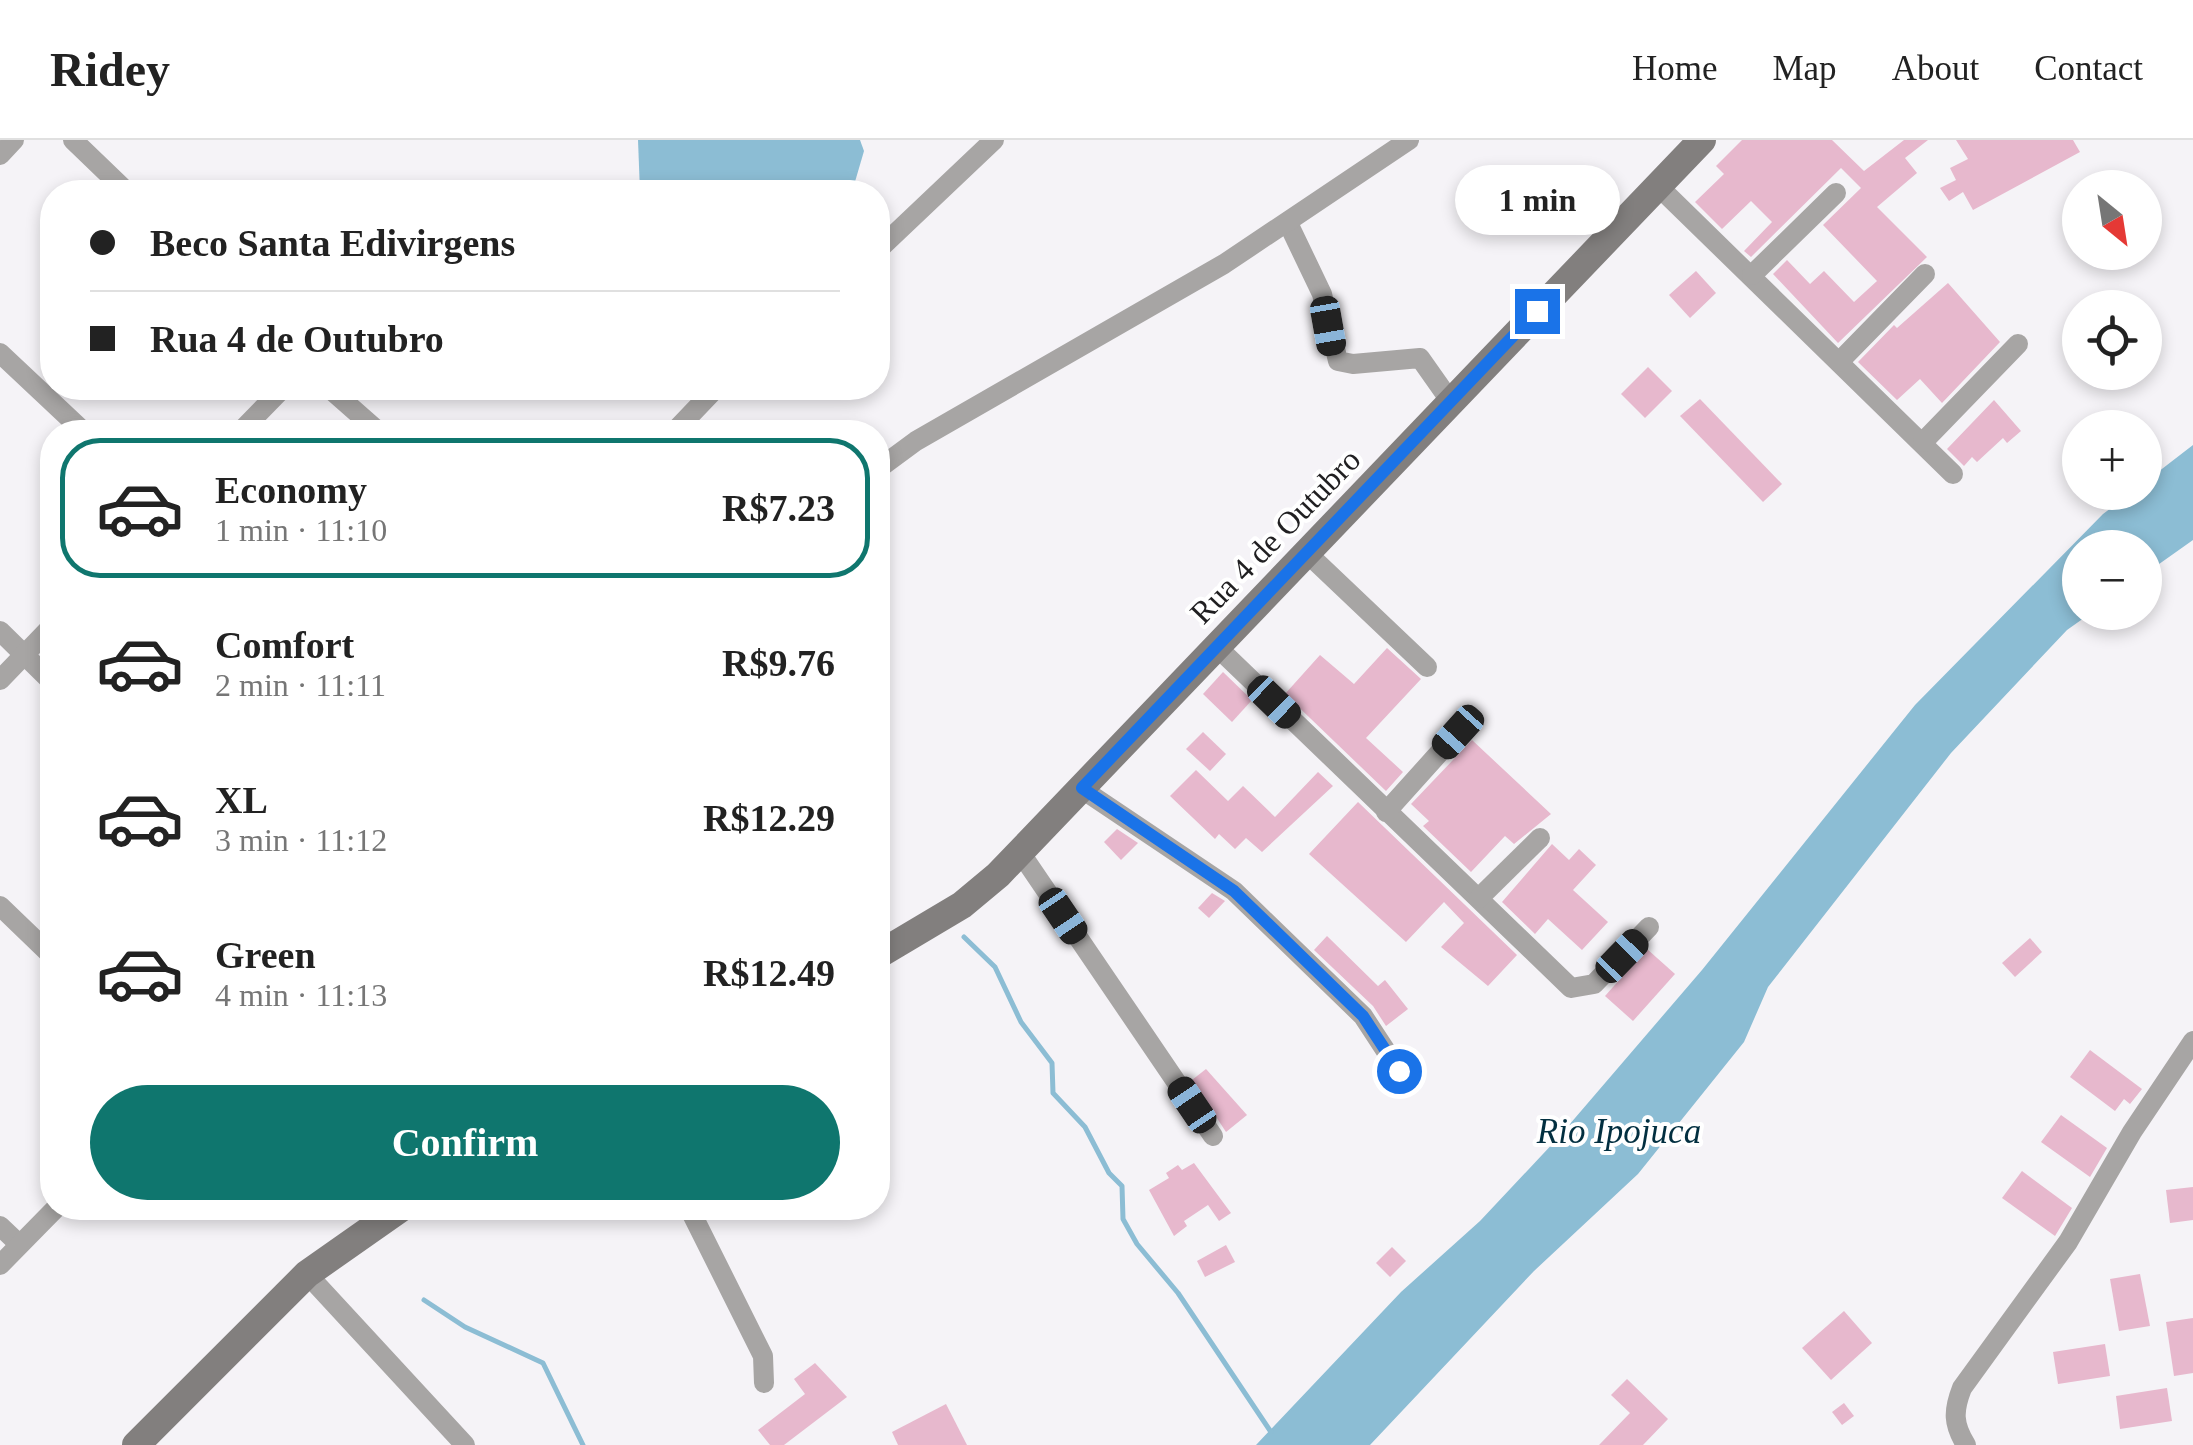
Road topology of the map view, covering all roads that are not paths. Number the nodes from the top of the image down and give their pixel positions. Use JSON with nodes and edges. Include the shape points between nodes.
{"nodes":[{"id":1,"x":14,"y":140,"type":"edge"},
{"id":2,"x":72,"y":140,"type":"edge"},
{"id":3,"x":994,"y":140,"type":"edge"},
{"id":4,"x":1409,"y":140,"type":"edge"},
{"id":5,"x":1702,"y":140,"type":"edge"},
{"id":6,"x":0,"y":155,"type":"edge"},
{"id":7,"x":114,"y":180,"type":"edge"},
{"id":8,"x":1657,"y":184,"type":"junction"},
{"id":9,"x":1836,"y":193,"type":"dead end"},
{"id":10,"x":1288,"y":223,"type":"junction"},
{"id":11,"x":890,"y":239,"type":"edge"},
{"id":12,"x":1924,"y":274,"type":"dead end"},
{"id":13,"x":1752,"y":275,"type":"junction"},
{"id":14,"x":2018,"y":344,"type":"dead end"},
{"id":15,"x":0,"y":353,"type":"edge"},
{"id":16,"x":1839,"y":362,"type":"junction"},
{"id":17,"x":40,"y":391,"type":"edge"},
{"id":18,"x":50,"y":400,"type":"edge"},
{"id":19,"x":271,"y":400,"type":"edge"},
{"id":20,"x":343,"y":400,"type":"edge"},
{"id":21,"x":705,"y":400,"type":"edge"},
{"id":22,"x":1451,"y":402,"type":"junction"},
{"id":23,"x":71,"y":420,"type":"edge"},
{"id":24,"x":252,"y":420,"type":"edge"},
{"id":25,"x":365,"y":420,"type":"edge"},
{"id":26,"x":685,"y":420,"type":"edge"},
{"id":27,"x":1923,"y":442,"type":"junction"},
{"id":28,"x":890,"y":460,"type":"edge"},
{"id":29,"x":1953,"y":474,"type":"dead end"},
{"id":30,"x":1308,"y":554,"type":"junction"},
{"id":31,"x":0,"y":632,"type":"edge"},
{"id":32,"x":40,"y":639,"type":"edge"},
{"id":33,"x":1217,"y":648,"type":"junction"},
{"id":34,"x":24,"y":656,"type":"junction"},
{"id":35,"x":1427,"y":667,"type":"dead end"},
{"id":36,"x":40,"y":671,"type":"edge"},
{"id":37,"x":0,"y":680,"type":"edge"},
{"id":38,"x":1458,"y":732,"type":"dead end"},
{"id":39,"x":1082,"y":788,"type":"junction"},
{"id":40,"x":1386,"y":812,"type":"junction"},
{"id":41,"x":1540,"y":838,"type":"dead end"},
{"id":42,"x":1020,"y":852,"type":"junction"},
{"id":43,"x":1479,"y":898,"type":"junction"},
{"id":44,"x":0,"y":906,"type":"edge"},
{"id":45,"x":1649,"y":927,"type":"dead end"},
{"id":46,"x":40,"y":944,"type":"edge"},
{"id":47,"x":890,"y":949,"type":"edge"},
{"id":48,"x":2193,"y":1041,"type":"edge"},
{"id":49,"x":1399,"y":1071,"type":"dead end"},
{"id":50,"x":1213,"y":1136,"type":"dead end"},
{"id":51,"x":44,"y":1220,"type":"edge"},
{"id":52,"x":384,"y":1220,"type":"edge"},
{"id":53,"x":695,"y":1220,"type":"edge"},
{"id":54,"x":0,"y":1226,"type":"edge"},
{"id":55,"x":19,"y":1244,"type":"junction"},
{"id":56,"x":0,"y":1265,"type":"edge"},
{"id":57,"x":307,"y":1274,"type":"junction"},
{"id":58,"x":764,"y":1383,"type":"dead end"},
{"id":59,"x":136,"y":1445,"type":"edge"},
{"id":60,"x":466,"y":1445,"type":"edge"},
{"id":61,"x":1966,"y":1445,"type":"edge"}],
"edges":[{"from":1,"to":6,"type":"street"},
{"from":2,"to":7,"type":"street"},
{"from":3,"to":11,"type":"street"},
{"from":4,"to":10,"type":"street"},
{"from":5,"to":8,"type":"main road","name":"Rua 4 de Outubro"},
{"from":8,"to":13,"type":"street"},
{"from":8,"to":22,"type":"main road","name":"Rua 4 de Outubro"},
{"from":9,"to":13,"type":"street"},
{"from":10,"to":22,"type":"street","via":[[1322,294],[1338,360],[1420,358]]},
{"from":10,"to":28,"type":"street"},
{"from":12,"to":16,"type":"street"},
{"from":13,"to":16,"type":"street"},
{"from":14,"to":27,"type":"street"},
{"from":15,"to":17,"type":"street"},
{"from":16,"to":27,"type":"street"},
{"from":18,"to":23,"type":"street"},
{"from":19,"to":24,"type":"street"},
{"from":20,"to":25,"type":"street"},
{"from":21,"to":26,"type":"street"},
{"from":22,"to":30,"type":"main road","name":"Rua 4 de Outubro"},
{"from":27,"to":29,"type":"street"},
{"from":30,"to":33,"type":"main road","name":"Rua 4 de Outubro"},
{"from":30,"to":35,"type":"street"},
{"from":31,"to":34,"type":"street"},
{"from":32,"to":34,"type":"street"},
{"from":33,"to":39,"type":"main road","name":"Rua 4 de Outubro"},
{"from":33,"to":40,"type":"street"},
{"from":34,"to":36,"type":"street"},
{"from":34,"to":37,"type":"street"},
{"from":38,"to":40,"type":"street"},
{"from":39,"to":42,"type":"main road","name":"Rua 4 de Outubro"},
{"from":39,"to":49,"type":"street","via":[[1234,891],[1363,1016]]},
{"from":40,"to":43,"type":"street"},
{"from":41,"to":43,"type":"street"},
{"from":42,"to":47,"type":"main road","name":"Rua 4 de Outubro","via":[[962,905]]},
{"from":42,"to":50,"type":"street"},
{"from":43,"to":45,"type":"street","via":[[1570,988],[1594,984]]},
{"from":44,"to":46,"type":"street"},
{"from":48,"to":61,"type":"street","via":[[2068,1242],[1962,1388],[1954,1409]]},
{"from":51,"to":55,"type":"street"},
{"from":52,"to":57,"type":"main road"},
{"from":53,"to":58,"type":"street","via":[[763,1356]]},
{"from":54,"to":55,"type":"street"},
{"from":55,"to":56,"type":"street"},
{"from":57,"to":59,"type":"main road"},
{"from":57,"to":60,"type":"street"}]}
